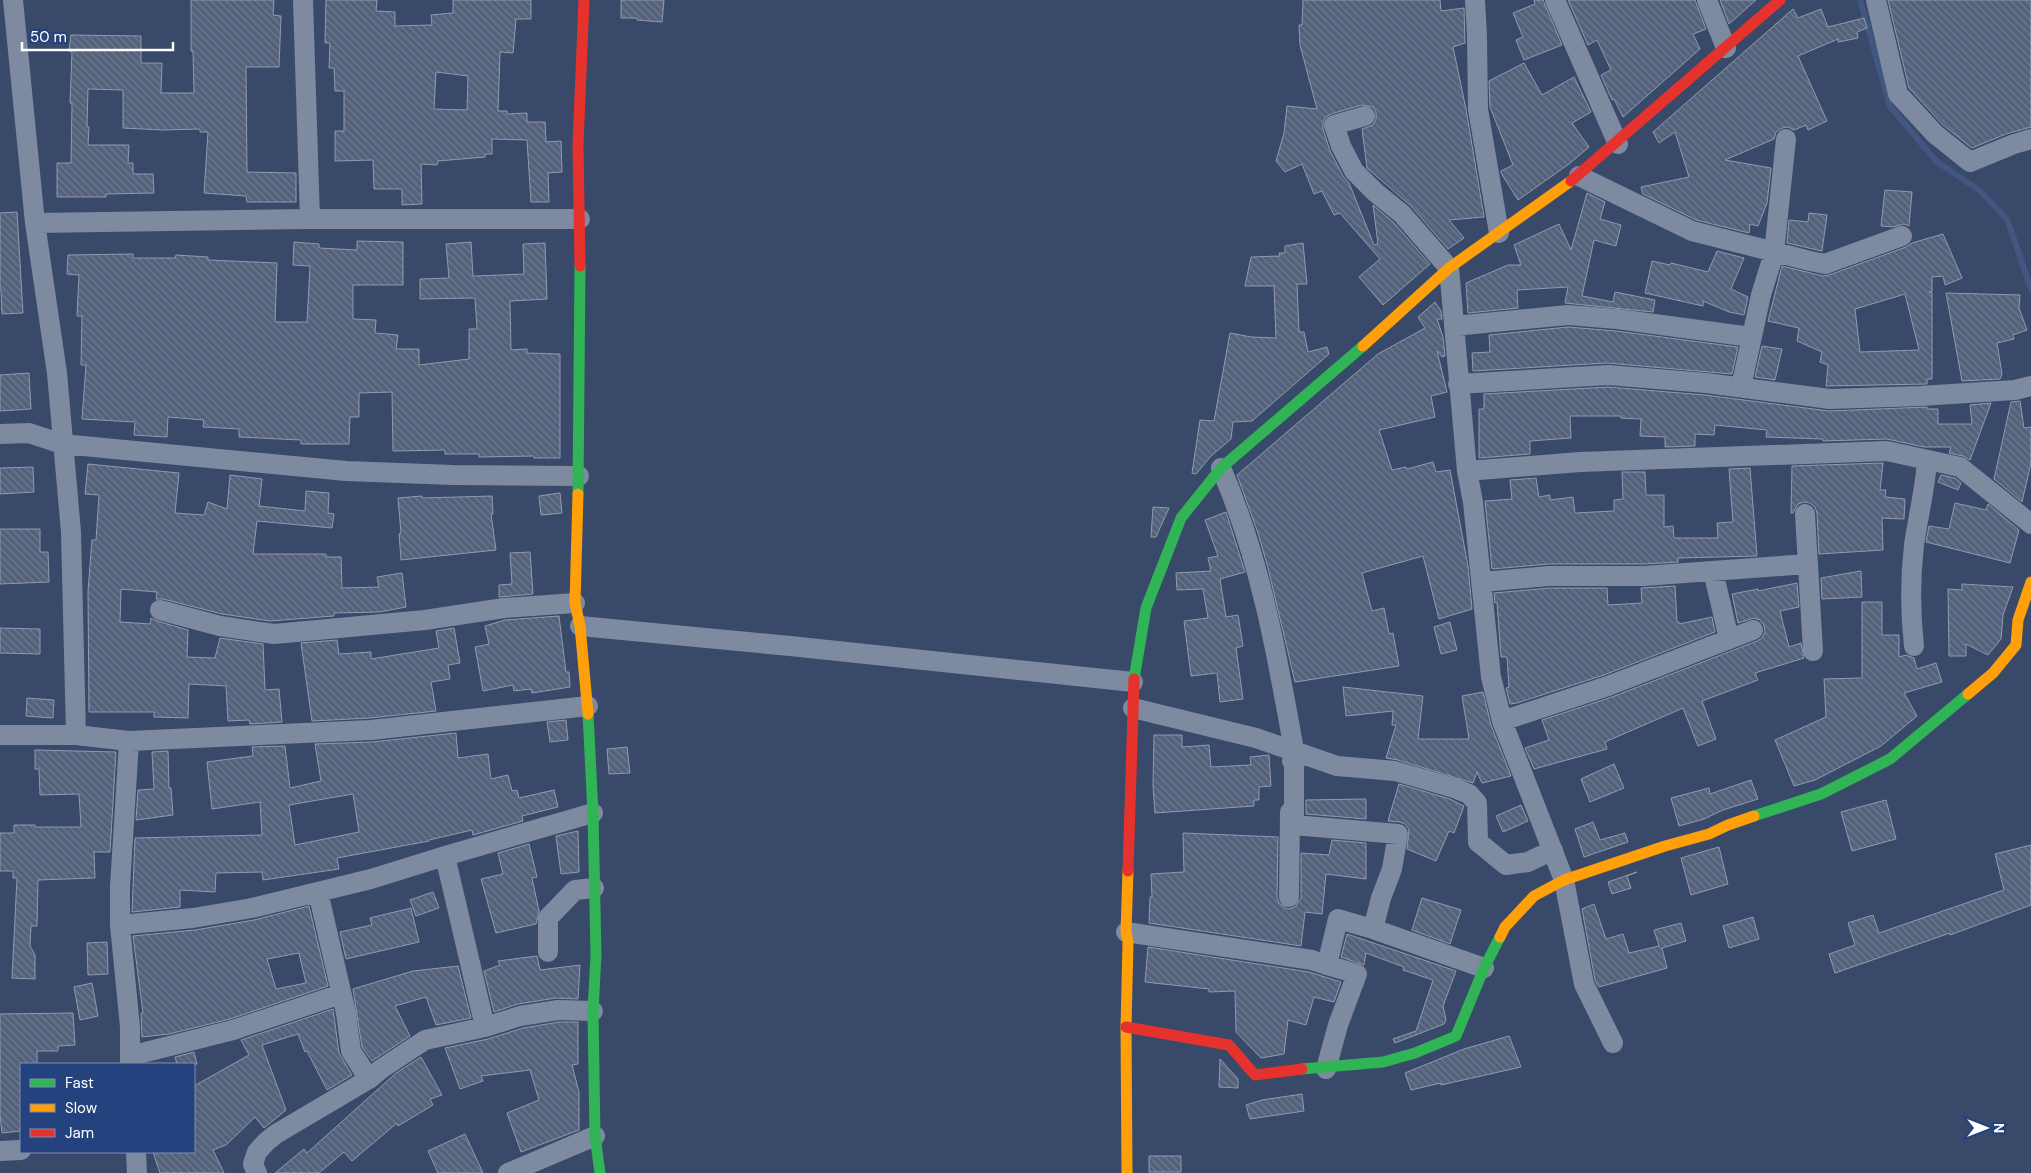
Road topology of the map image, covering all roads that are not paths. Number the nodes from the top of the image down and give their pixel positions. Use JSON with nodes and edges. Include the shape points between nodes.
{"nodes":[{"id":1,"x":13,"y":0,"type":"edge"},
{"id":2,"x":303,"y":0,"type":"edge"},
{"id":3,"x":584,"y":0,"type":"edge"},
{"id":4,"x":1474,"y":0,"type":"edge"},
{"id":5,"x":1555,"y":0,"type":"edge"},
{"id":6,"x":1707,"y":0,"type":"edge"},
{"id":7,"x":1780,"y":0,"type":"edge"},
{"id":8,"x":1876,"y":0,"type":"edge"},
{"id":9,"x":1726,"y":48,"type":"junction"},
{"id":10,"x":1365,"y":116,"type":"dead end"},
{"id":11,"x":1786,"y":139,"type":"dead end"},
{"id":12,"x":2031,"y":139,"type":"edge"},
{"id":13,"x":1618,"y":144,"type":"junction"},
{"id":14,"x":1579,"y":176,"type":"junction"},
{"id":15,"x":310,"y":219,"type":"junction"},
{"id":16,"x":580,"y":219,"type":"junction"},
{"id":17,"x":34,"y":223,"type":"junction"},
{"id":18,"x":1499,"y":233,"type":"junction"},
{"id":19,"x":1902,"y":236,"type":"dead end"},
{"id":20,"x":1774,"y":253,"type":"junction"},
{"id":21,"x":1449,"y":268,"type":"junction"},
{"id":22,"x":1454,"y":326,"type":"junction"},
{"id":23,"x":1751,"y":337,"type":"junction"},
{"id":24,"x":1458,"y":384,"type":"junction"},
{"id":25,"x":2031,"y":386,"type":"edge"},
{"id":26,"x":1741,"y":387,"type":"junction"},
{"id":27,"x":0,"y":434,"type":"edge"},
{"id":28,"x":62,"y":444,"type":"junction"},
{"id":29,"x":1927,"y":461,"type":"junction"},
{"id":30,"x":1222,"y":468,"type":"junction"},
{"id":31,"x":1467,"y":471,"type":"junction"},
{"id":32,"x":579,"y":476,"type":"junction"},
{"id":33,"x":1805,"y":514,"type":"dead end"},
{"id":34,"x":2031,"y":524,"type":"edge"},
{"id":35,"x":1807,"y":564,"type":"junction"},
{"id":36,"x":1713,"y":571,"type":"junction"},
{"id":37,"x":1482,"y":582,"type":"junction"},
{"id":38,"x":2031,"y":582,"type":"edge"},
{"id":39,"x":575,"y":603,"type":"junction"},
{"id":40,"x":160,"y":610,"type":"dead end"},
{"id":41,"x":580,"y":626,"type":"junction"},
{"id":42,"x":1754,"y":630,"type":"dead end"},
{"id":43,"x":1729,"y":639,"type":"junction"},
{"id":44,"x":1914,"y":646,"type":"dead end"},
{"id":45,"x":1813,"y":651,"type":"dead end"},
{"id":46,"x":1133,"y":682,"type":"junction"},
{"id":47,"x":588,"y":706,"type":"junction"},
{"id":48,"x":1133,"y":708,"type":"junction"},
{"id":49,"x":1502,"y":721,"type":"junction"},
{"id":50,"x":0,"y":735,"type":"edge"},
{"id":51,"x":76,"y":735,"type":"junction"},
{"id":52,"x":128,"y":741,"type":"junction"},
{"id":53,"x":1294,"y":750,"type":"junction"},
{"id":54,"x":593,"y":813,"type":"junction"},
{"id":55,"x":1553,"y":850,"type":"junction"},
{"id":56,"x":445,"y":856,"type":"junction"},
{"id":57,"x":1564,"y":880,"type":"junction"},
{"id":58,"x":594,"y":888,"type":"junction"},
{"id":59,"x":318,"y":892,"type":"junction"},
{"id":60,"x":1289,"y":897,"type":"dead end"},
{"id":61,"x":120,"y":925,"type":"junction"},
{"id":62,"x":1373,"y":929,"type":"junction"},
{"id":63,"x":1126,"y":932,"type":"junction"},
{"id":64,"x":548,"y":952,"type":"dead end"},
{"id":65,"x":1328,"y":965,"type":"junction"},
{"id":66,"x":1484,"y":968,"type":"junction"},
{"id":67,"x":341,"y":994,"type":"junction"},
{"id":68,"x":593,"y":1011,"type":"junction"},
{"id":69,"x":485,"y":1027,"type":"junction"},
{"id":70,"x":1126,"y":1027,"type":"junction"},
{"id":71,"x":1613,"y":1043,"type":"dead end"},
{"id":72,"x":130,"y":1060,"type":"edge"},
{"id":73,"x":1326,"y":1069,"type":"junction"},
{"id":74,"x":369,"y":1079,"type":"junction"},
{"id":75,"x":595,"y":1136,"type":"junction"},
{"id":76,"x":20,"y":1150,"type":"edge"},
{"id":77,"x":0,"y":1151,"type":"edge"},
{"id":78,"x":136,"y":1153,"type":"edge"},
{"id":79,"x":137,"y":1173,"type":"edge"},
{"id":80,"x":257,"y":1173,"type":"edge"},
{"id":81,"x":508,"y":1173,"type":"edge"},
{"id":82,"x":600,"y":1173,"type":"edge"},
{"id":83,"x":1127,"y":1173,"type":"edge"}],
"edges":[{"from":1,"to":17,"type":"street"},
{"from":2,"to":15,"type":"street"},
{"from":3,"to":16,"type":"street","via":[[578,145]]},
{"from":4,"to":18,"type":"street","via":[[1478,108]]},
{"from":5,"to":13,"type":"street"},
{"from":6,"to":9,"type":"street"},
{"from":7,"to":9,"type":"street"},
{"from":8,"to":12,"type":"street","via":[[1898,94],[1935,134],[1970,162]]},
{"from":9,"to":13,"type":"street"},
{"from":10,"to":21,"type":"street","via":[[1334,125],[1340,146],[1354,171],[1402,214]]},
{"from":11,"to":20,"type":"street"},
{"from":13,"to":14,"type":"street"},
{"from":14,"to":18,"type":"street"},
{"from":14,"to":20,"type":"street","via":[[1692,231]]},
{"from":15,"to":16,"type":"street"},
{"from":15,"to":17,"type":"street"},
{"from":16,"to":32,"type":"street"},
{"from":17,"to":28,"type":"street","via":[[57,373]]},
{"from":18,"to":21,"type":"street"},
{"from":19,"to":20,"type":"street","via":[[1825,264]]},
{"from":20,"to":23,"type":"street"},
{"from":21,"to":22,"type":"street"},
{"from":21,"to":30,"type":"street"},
{"from":22,"to":23,"type":"street","via":[[1568,315]]},
{"from":22,"to":24,"type":"street"},
{"from":23,"to":26,"type":"street"},
{"from":24,"to":26,"type":"street","via":[[1608,375]]},
{"from":24,"to":31,"type":"street"},
{"from":25,"to":26,"type":"street","via":[[2015,390],[1830,399]]},
{"from":27,"to":28,"type":"street","via":[[29,433]]},
{"from":28,"to":32,"type":"street","via":[[346,471]]},
{"from":28,"to":51,"type":"street","via":[[71,532]]},
{"from":29,"to":31,"type":"street","via":[[1887,451],[1580,462]]},
{"from":29,"to":34,"type":"street","via":[[1960,467]]},
{"from":29,"to":44,"type":"street","via":[[1914,544],[1910,596]]},
{"from":30,"to":46,"type":"street","via":[[1181,518],[1165,556],[1146,608]]},
{"from":30,"to":53,"type":"street","via":[[1237,504],[1261,582]]},
{"from":31,"to":37,"type":"street"},
{"from":32,"to":39,"type":"street"},
{"from":33,"to":35,"type":"street"},
{"from":35,"to":36,"type":"street"},
{"from":35,"to":45,"type":"street"},
{"from":36,"to":37,"type":"street","via":[[1644,576],[1550,576]]},
{"from":36,"to":43,"type":"street"},
{"from":37,"to":49,"type":"street","via":[[1491,677]]},
{"from":38,"to":57,"type":"street","via":[[2018,620],[2016,645],[1993,673],[1890,758],[1821,794]]},
{"from":39,"to":40,"type":"street","via":[[274,634],[220,626]]},
{"from":39,"to":41,"type":"street"},
{"from":41,"to":46,"type":"street"},
{"from":41,"to":47,"type":"street"},
{"from":42,"to":43,"type":"street"},
{"from":43,"to":49,"type":"street","via":[[1608,686]]},
{"from":46,"to":48,"type":"street"},
{"from":47,"to":52,"type":"street","via":[[371,730]]},
{"from":47,"to":54,"type":"street"},
{"from":48,"to":53,"type":"street"},
{"from":48,"to":63,"type":"street"},
{"from":49,"to":55,"type":"street"},
{"from":50,"to":51,"type":"street"},
{"from":51,"to":52,"type":"street"},
{"from":52,"to":61,"type":"street"},
{"from":53,"to":55,"type":"street","via":[[1336,766],[1395,771],[1469,794],[1477,803],[1478,842],[1506,865],[1528,862]]},
{"from":53,"to":60,"type":"street","via":[[1290,780]]},
{"from":53,"to":62,"type":"street","via":[[1294,825],[1398,834],[1392,869]]},
{"from":54,"to":56,"type":"street"},
{"from":54,"to":58,"type":"street"},
{"from":55,"to":57,"type":"street"},
{"from":56,"to":59,"type":"street"},
{"from":56,"to":69,"type":"street"},
{"from":57,"to":66,"type":"street","via":[[1534,896],[1505,927]]},
{"from":57,"to":71,"type":"street","via":[[1584,984]]},
{"from":58,"to":64,"type":"street","via":[[574,890],[548,918]]},
{"from":58,"to":68,"type":"street","via":[[596,955]]},
{"from":59,"to":61,"type":"street","via":[[193,918]]},
{"from":59,"to":67,"type":"street"},
{"from":61,"to":72,"type":"street"},
{"from":62,"to":65,"type":"street","via":[[1338,920]]},
{"from":62,"to":66,"type":"street"},
{"from":63,"to":65,"type":"street"},
{"from":63,"to":70,"type":"street"},
{"from":65,"to":73,"type":"street","via":[[1357,974]]},
{"from":66,"to":73,"type":"street","via":[[1456,1036],[1375,1064]]},
{"from":67,"to":72,"type":"street"},
{"from":67,"to":74,"type":"street","via":[[351,1051]]},
{"from":68,"to":69,"type":"street","via":[[558,1010],[520,1016]]},
{"from":68,"to":75,"type":"street"},
{"from":69,"to":74,"type":"street","via":[[425,1040]]},
{"from":70,"to":73,"type":"street","via":[[1228,1045],[1255,1075],[1274,1070]]},
{"from":70,"to":83,"type":"street"},
{"from":74,"to":80,"type":"street","via":[[266,1142],[256,1152],[253,1164]]},
{"from":75,"to":81,"type":"street"},
{"from":75,"to":82,"type":"street"},
{"from":76,"to":77,"type":"street"},
{"from":78,"to":79,"type":"street"}]}
